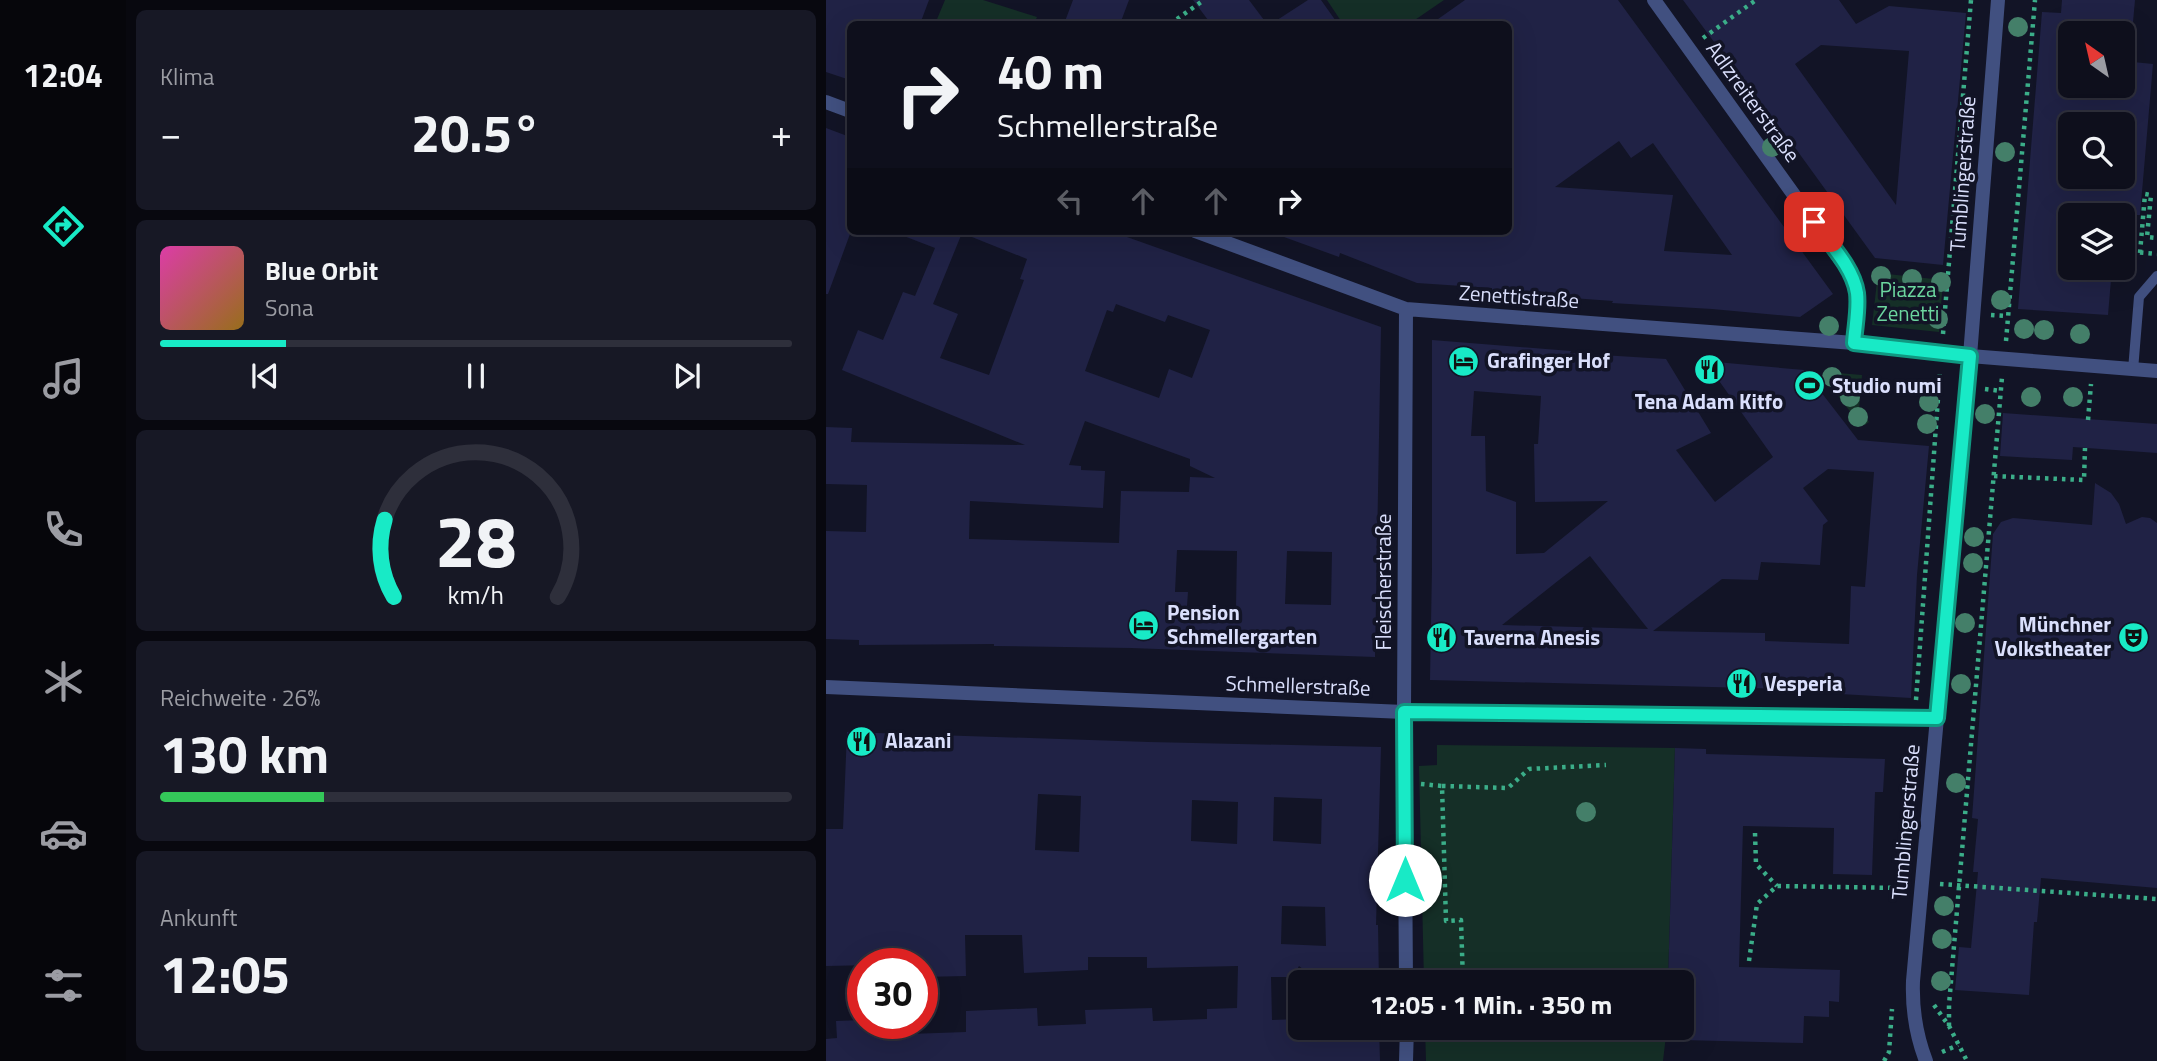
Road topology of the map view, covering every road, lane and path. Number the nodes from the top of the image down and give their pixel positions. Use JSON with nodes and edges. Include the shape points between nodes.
{"nodes":[{"id":1,"x":1204,"y":0,"type":"edge"},
{"id":2,"x":1654,"y":0,"type":"edge"},
{"id":3,"x":1756,"y":0,"type":"edge"},
{"id":4,"x":1971,"y":0,"type":"edge"},
{"id":5,"x":1998,"y":0,"type":"edge"},
{"id":6,"x":2035,"y":0,"type":"edge"},
{"id":7,"x":1174,"y":21,"type":"edge"},
{"id":8,"x":1688,"y":48,"type":"junction"},
{"id":9,"x":826,"y":102,"type":"edge"},
{"id":10,"x":847,"y":110,"type":"edge"},
{"id":11,"x":1206,"y":235,"type":"edge"},
{"id":12,"x":2157,"y":238,"type":"edge"},
{"id":13,"x":2135,"y":252,"type":"edge"},
{"id":14,"x":2140,"y":253,"type":"junction"},
{"id":15,"x":2157,"y":254,"type":"edge"},
{"id":16,"x":2157,"y":276,"type":"edge"},
{"id":17,"x":1406,"y":309,"type":"junction"},
{"id":18,"x":1854,"y":343,"type":"junction"},
{"id":19,"x":1941,"y":353,"type":"junction"},
{"id":20,"x":1970,"y":356,"type":"junction"},
{"id":21,"x":2004,"y":358,"type":"junction"},
{"id":22,"x":2092,"y":366,"type":"junction"},
{"id":23,"x":2133,"y":370,"type":"junction"},
{"id":24,"x":2157,"y":371,"type":"edge"},
{"id":25,"x":2088,"y":420,"type":"dead end"},
{"id":26,"x":2085,"y":448,"type":"dead end"},
{"id":27,"x":1994,"y":476,"type":"junction"},
{"id":28,"x":826,"y":687,"type":"edge"},
{"id":29,"x":1404,"y":712,"type":"junction"},
{"id":30,"x":1915,"y":717,"type":"junction"},
{"id":31,"x":1937,"y":718,"type":"junction"},
{"id":32,"x":1606,"y":765,"type":"dead end"},
{"id":33,"x":1420,"y":784,"type":"dead end"},
{"id":34,"x":1442,"y":786,"type":"junction"},
{"id":35,"x":1755,"y":833,"type":"dead end"},
{"id":36,"x":1903,"y":875,"type":"dead end"},
{"id":37,"x":1922,"y":883,"type":"junction"},
{"id":38,"x":1959,"y":885,"type":"junction"},
{"id":39,"x":1777,"y":886,"type":"junction"},
{"id":40,"x":1902,"y":888,"type":"junction"},
{"id":41,"x":1901,"y":898,"type":"dead end"},
{"id":42,"x":2157,"y":900,"type":"edge"},
{"id":43,"x":1749,"y":961,"type":"dead end"},
{"id":44,"x":1406,"y":970,"type":"edge"},
{"id":45,"x":1462,"y":970,"type":"edge"},
{"id":46,"x":1893,"y":1005,"type":"dead end"},
{"id":47,"x":1406,"y":1040,"type":"edge"},
{"id":48,"x":1958,"y":1045,"type":"junction"},
{"id":49,"x":1406,"y":1061,"type":"edge"},
{"id":50,"x":1884,"y":1061,"type":"edge"},
{"id":51,"x":1926,"y":1061,"type":"edge"},
{"id":52,"x":1941,"y":1061,"type":"edge"},
{"id":53,"x":1967,"y":1061,"type":"edge"}],
"edges":[{"from":1,"to":7,"type":"path"},
{"from":2,"to":8,"type":"street","name":"Adlzreiterstraße"},
{"from":3,"to":8,"type":"path"},
{"from":4,"to":19,"type":"path","name":"Tumblingerstraße"},
{"from":5,"to":20,"type":"street","name":"Tumblingerstraße"},
{"from":6,"to":21,"type":"path"},
{"from":8,"to":18,"type":"street","name":"Adlzreiterstraße","via":[[1850,273],[1857,301]]},
{"from":9,"to":10,"type":"street"},
{"from":11,"to":17,"type":"street","name":"Zenettistraße"},
{"from":12,"to":14,"type":"path","via":[[2147,237],[2151,195],[2145,194]]},
{"from":13,"to":14,"type":"path"},
{"from":14,"to":15,"type":"path"},
{"from":16,"to":23,"type":"lane","via":[[2139,297]]},
{"from":17,"to":18,"type":"street","name":"Zenettistraße"},
{"from":17,"to":29,"type":"street","name":"Fleischerstraße"},
{"from":18,"to":19,"type":"street","name":"Zenettistraße"},
{"from":19,"to":20,"type":"street","name":"Zenettistraße"},
{"from":19,"to":30,"type":"path","name":"Tumblingerstraße"},
{"from":20,"to":21,"type":"street"},
{"from":20,"to":31,"type":"street","name":"Tumblingerstraße"},
{"from":21,"to":22,"type":"street"},
{"from":21,"to":27,"type":"path"},
{"from":22,"to":23,"type":"street"},
{"from":22,"to":25,"type":"path"},
{"from":23,"to":24,"type":"street"},
{"from":26,"to":27,"type":"path","via":[[2084,480]]},
{"from":27,"to":38,"type":"path"},
{"from":28,"to":29,"type":"street","name":"Schmellerstraße"},
{"from":29,"to":30,"type":"street","name":"Schmellerstraße"},
{"from":29,"to":44,"type":"street","name":"Fleischerstraße"},
{"from":30,"to":31,"type":"street","name":"Schmellerstraße"},
{"from":31,"to":37,"type":"street","name":"Tumblingerstraße"},
{"from":32,"to":34,"type":"path","via":[[1529,769],[1508,788]]},
{"from":33,"to":34,"type":"path"},
{"from":34,"to":45,"type":"path","via":[[1446,921],[1461,920]]},
{"from":35,"to":39,"type":"path","via":[[1756,864]]},
{"from":36,"to":40,"type":"path","name":"Tumblingerstraße"},
{"from":37,"to":38,"type":"path"},
{"from":37,"to":51,"type":"street","name":"Tumblingerstraße","via":[[1913,1002]]},
{"from":38,"to":42,"type":"path"},
{"from":38,"to":48,"type":"path","via":[[1949,1005],[1949,1026]]},
{"from":39,"to":40,"type":"path"},
{"from":39,"to":43,"type":"path","via":[[1757,904]]},
{"from":40,"to":41,"type":"path","name":"Tumblingerstraße"},
{"from":46,"to":50,"type":"path","via":[[1889,1052]]},
{"from":47,"to":49,"type":"street"},
{"from":48,"to":52,"type":"path","via":[[1942,1052]]},
{"from":48,"to":53,"type":"path"}]}
